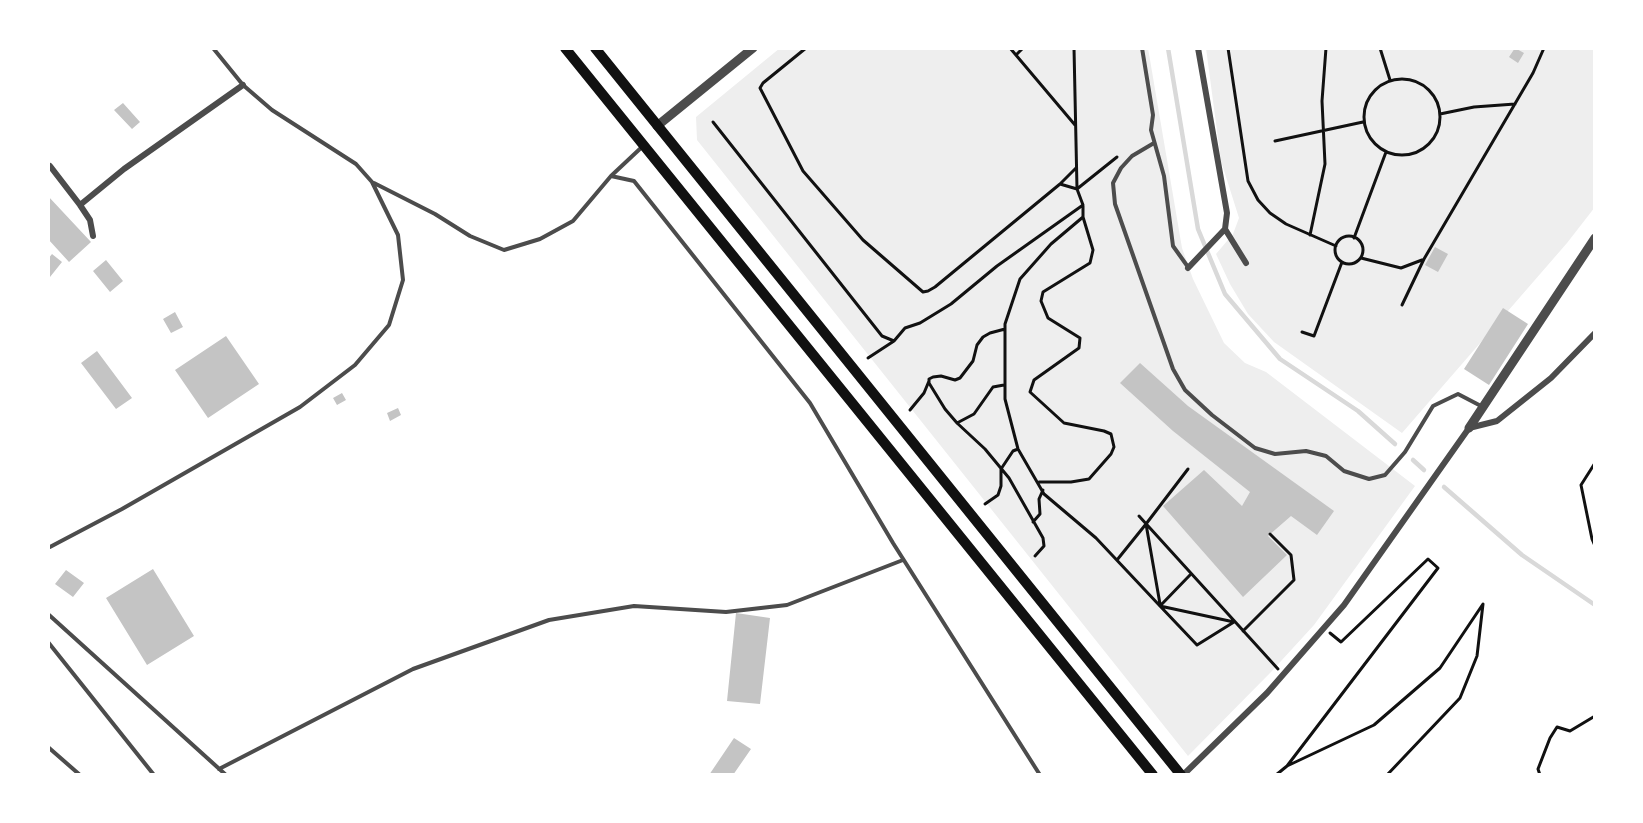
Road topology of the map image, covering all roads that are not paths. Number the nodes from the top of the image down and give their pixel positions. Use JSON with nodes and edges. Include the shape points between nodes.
{"nodes":[{"id":1,"x":213,"y":48,"type":"edge"},
{"id":2,"x":565,"y":48,"type":"edge"},
{"id":3,"x":595,"y":48,"type":"edge"},
{"id":4,"x":753,"y":48,"type":"edge"},
{"id":5,"x":1142,"y":48,"type":"edge"},
{"id":6,"x":1198,"y":48,"type":"edge"},
{"id":7,"x":243,"y":85,"type":"junction"},
{"id":8,"x":657,"y":126,"type":"junction"},
{"id":9,"x":1154,"y":143,"type":"junction"},
{"id":10,"x":645,"y":145,"type":"junction"},
{"id":11,"x":48,"y":168,"type":"edge"},
{"id":12,"x":611,"y":176,"type":"junction"},
{"id":13,"x":372,"y":182,"type":"junction"},
{"id":14,"x":80,"y":205,"type":"junction"},
{"id":15,"x":1225,"y":229,"type":"junction"},
{"id":16,"x":93,"y":236,"type":"dead end"},
{"id":17,"x":1595,"y":238,"type":"edge"},
{"id":18,"x":1246,"y":263,"type":"dead end"},
{"id":19,"x":1188,"y":268,"type":"joint"},
{"id":20,"x":1595,"y":333,"type":"edge"},
{"id":21,"x":1484,"y":408,"type":"junction"},
{"id":22,"x":1469,"y":428,"type":"junction"},
{"id":23,"x":48,"y":548,"type":"edge"},
{"id":24,"x":903,"y":560,"type":"junction"},
{"id":25,"x":48,"y":614,"type":"edge"},
{"id":26,"x":48,"y":642,"type":"edge"},
{"id":27,"x":48,"y":747,"type":"edge"},
{"id":28,"x":219,"y":769,"type":"junction"},
{"id":29,"x":80,"y":775,"type":"edge"},
{"id":30,"x":154,"y":775,"type":"edge"},
{"id":31,"x":226,"y":775,"type":"edge"},
{"id":32,"x":1041,"y":775,"type":"edge"},
{"id":33,"x":1153,"y":775,"type":"edge"},
{"id":34,"x":1182,"y":775,"type":"edge"}],
"edges":[{"from":1,"to":7,"type":"lane"},
{"from":2,"to":10,"type":"main road"},
{"from":3,"to":8,"type":"main road"},
{"from":4,"to":8,"type":"street"},
{"from":5,"to":9,"type":"lane"},
{"from":6,"to":15,"type":"street","via":[[1227,213]]},
{"from":7,"to":13,"type":"lane","via":[[272,110],[356,164]]},
{"from":7,"to":14,"type":"street"},
{"from":8,"to":34,"type":"main road"},
{"from":9,"to":19,"type":"lane","via":[[1164,176],[1173,246]]},
{"from":9,"to":21,"type":"lane","via":[[1121,168],[1113,183],[1115,204],[1173,369],[1185,390],[1212,415],[1255,448],[1275,454],[1306,451],[1326,456],[1344,471],[1369,479],[1385,474],[1405,452],[1433,406],[1458,394]]},
{"from":10,"to":12,"type":"lane"},
{"from":10,"to":33,"type":"main road"},
{"from":11,"to":14,"type":"street"},
{"from":12,"to":13,"type":"lane","via":[[573,221],[540,239],[504,250],[470,236]]},
{"from":12,"to":24,"type":"lane","via":[[634,181],[810,403]]},
{"from":13,"to":23,"type":"lane","via":[[398,235],[403,280],[389,325],[354,365],[300,407]]},
{"from":14,"to":16,"type":"street","via":[[90,220]]},
{"from":15,"to":18,"type":"street"},
{"from":15,"to":19,"type":"street"},
{"from":17,"to":21,"type":"street"},
{"from":20,"to":22,"type":"street","via":[[1551,378],[1497,421]]},
{"from":21,"to":22,"type":"street"},
{"from":22,"to":34,"type":"street","via":[[1324,628]]},
{"from":24,"to":28,"type":"lane","via":[[787,605],[726,612],[634,606],[549,620],[413,669]]},
{"from":24,"to":32,"type":"lane"},
{"from":25,"to":28,"type":"lane"},
{"from":26,"to":30,"type":"lane"},
{"from":27,"to":29,"type":"lane"},
{"from":28,"to":31,"type":"lane"}]}
